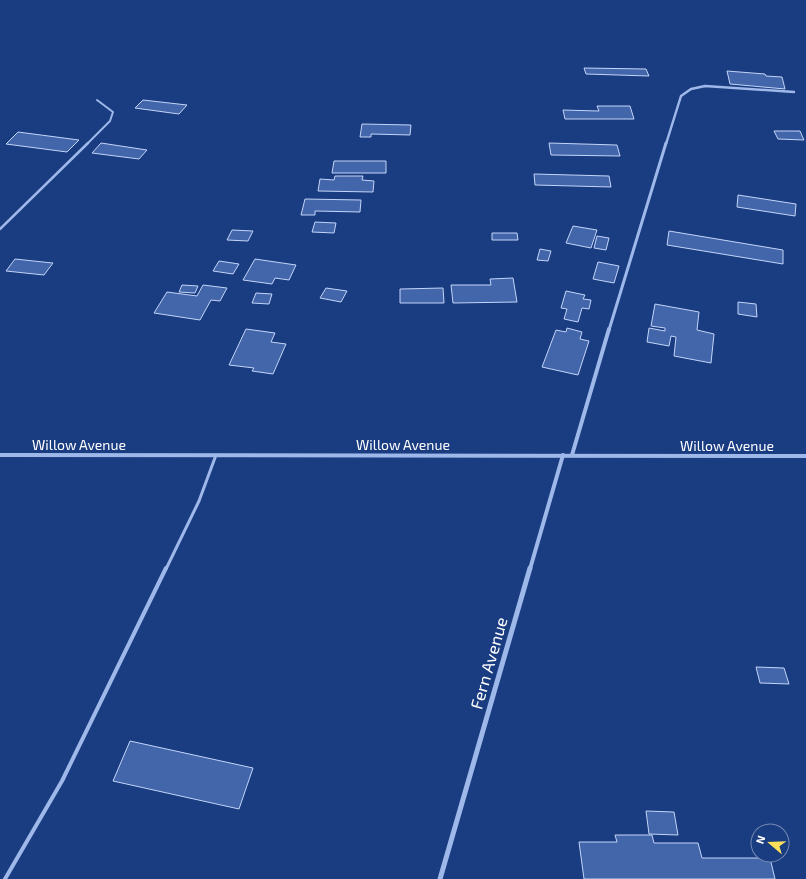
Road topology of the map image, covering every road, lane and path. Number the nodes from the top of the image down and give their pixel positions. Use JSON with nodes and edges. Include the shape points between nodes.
{"nodes":[{"id":1,"x":794,"y":92,"type":"dead end"},
{"id":2,"x":97,"y":100,"type":"dead end"},
{"id":3,"x":0,"y":229,"type":"edge"},
{"id":4,"x":0,"y":455,"type":"edge"},
{"id":5,"x":216,"y":455,"type":"junction"},
{"id":6,"x":563,"y":455,"type":"junction"},
{"id":7,"x":572,"y":455,"type":"junction"},
{"id":8,"x":806,"y":456,"type":"edge"},
{"id":9,"x":5,"y":879,"type":"edge"},
{"id":10,"x":440,"y":879,"type":"edge"}],
"edges":[{"from":1,"to":7,"type":"street","via":[[705,86],[691,89],[681,96],[637,234]]},
{"from":2,"to":3,"type":"lane","via":[[113,112],[110,121]]},
{"from":4,"to":5,"type":"street","name":"Willow Avenue"},
{"from":5,"to":6,"type":"street","name":"Willow Avenue"},
{"from":5,"to":9,"type":"lane","via":[[198,501],[62,781]]},
{"from":6,"to":7,"type":"street","name":"Willow Avenue"},
{"from":6,"to":10,"type":"street","name":"Fern Avenue"},
{"from":7,"to":8,"type":"street","name":"Willow Avenue"}]}
